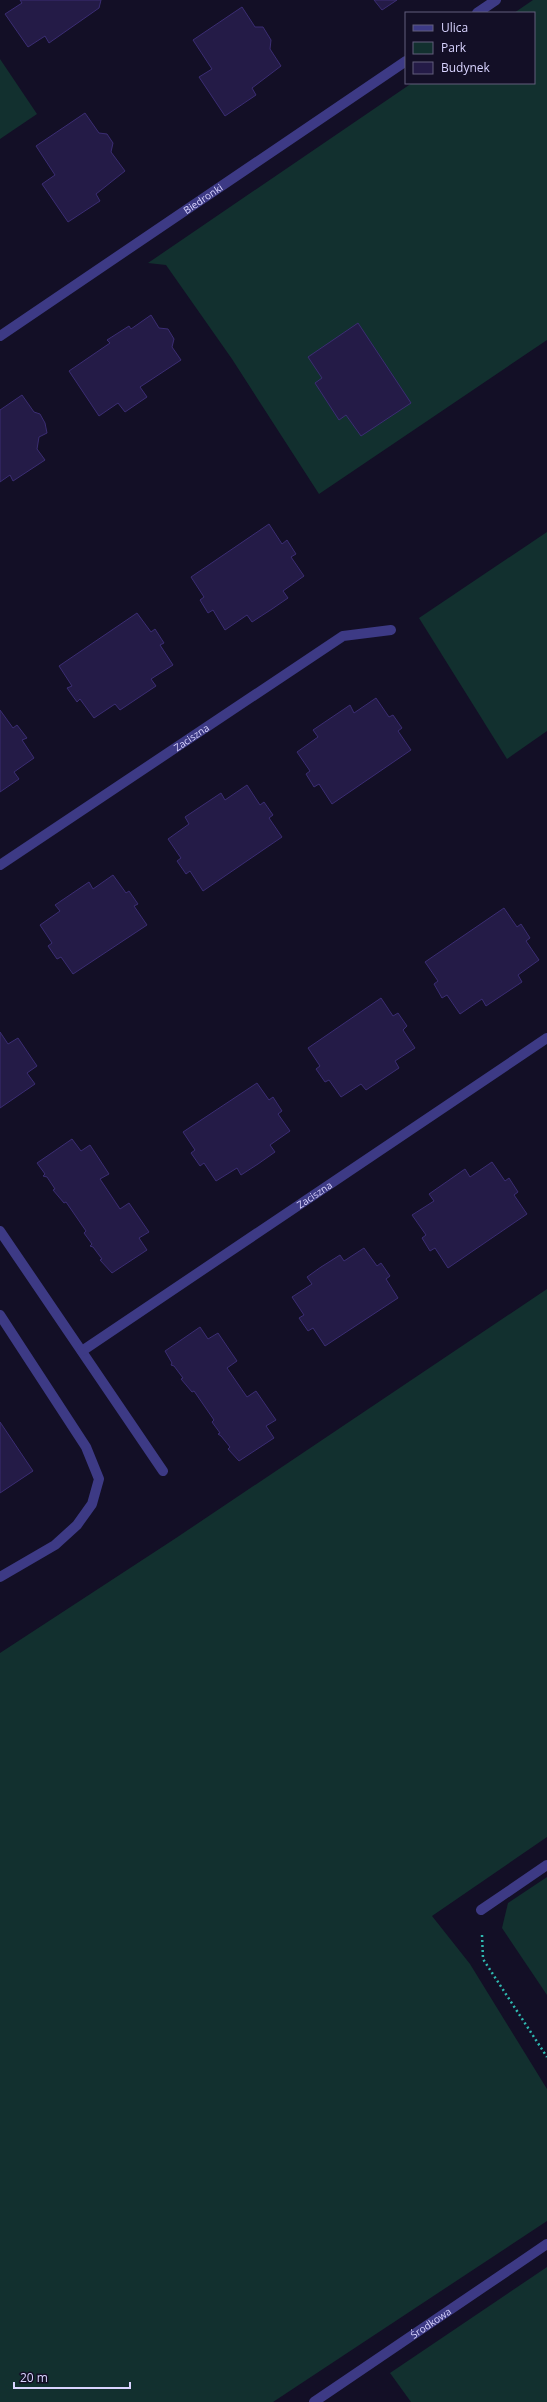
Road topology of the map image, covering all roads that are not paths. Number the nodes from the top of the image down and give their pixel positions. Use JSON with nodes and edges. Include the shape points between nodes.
{"nodes":[{"id":1,"x":496,"y":0,"type":"edge"},
{"id":2,"x":478,"y":12,"type":"edge"},
{"id":3,"x":405,"y":62,"type":"edge"},
{"id":4,"x":0,"y":336,"type":"edge"},
{"id":5,"x":391,"y":630,"type":"dead end"},
{"id":6,"x":0,"y":865,"type":"edge"},
{"id":7,"x":547,"y":1038,"type":"edge"},
{"id":8,"x":0,"y":1230,"type":"edge"},
{"id":9,"x":0,"y":1315,"type":"edge"},
{"id":10,"x":82,"y":1351,"type":"junction"},
{"id":11,"x":163,"y":1471,"type":"dead end"},
{"id":12,"x":0,"y":1577,"type":"edge"},
{"id":13,"x":547,"y":1865,"type":"edge"},
{"id":14,"x":481,"y":1910,"type":"road end"},
{"id":15,"x":547,"y":2244,"type":"edge"},
{"id":16,"x":314,"y":2402,"type":"edge"}],
"edges":[{"from":1,"to":2,"type":"street"},
{"from":3,"to":4,"type":"street","name":"Biedronki"},
{"from":5,"to":6,"type":"street","name":"Zaciszna","via":[[343,636]]},
{"from":7,"to":10,"type":"street","name":"Zaciszna"},
{"from":8,"to":10,"type":"street"},
{"from":9,"to":12,"type":"street","via":[[86,1447],[99,1479],[92,1504],[77,1525],[55,1545]]},
{"from":10,"to":11,"type":"street"},
{"from":13,"to":14,"type":"street"},
{"from":15,"to":16,"type":"street","name":"Środkowa"}]}
